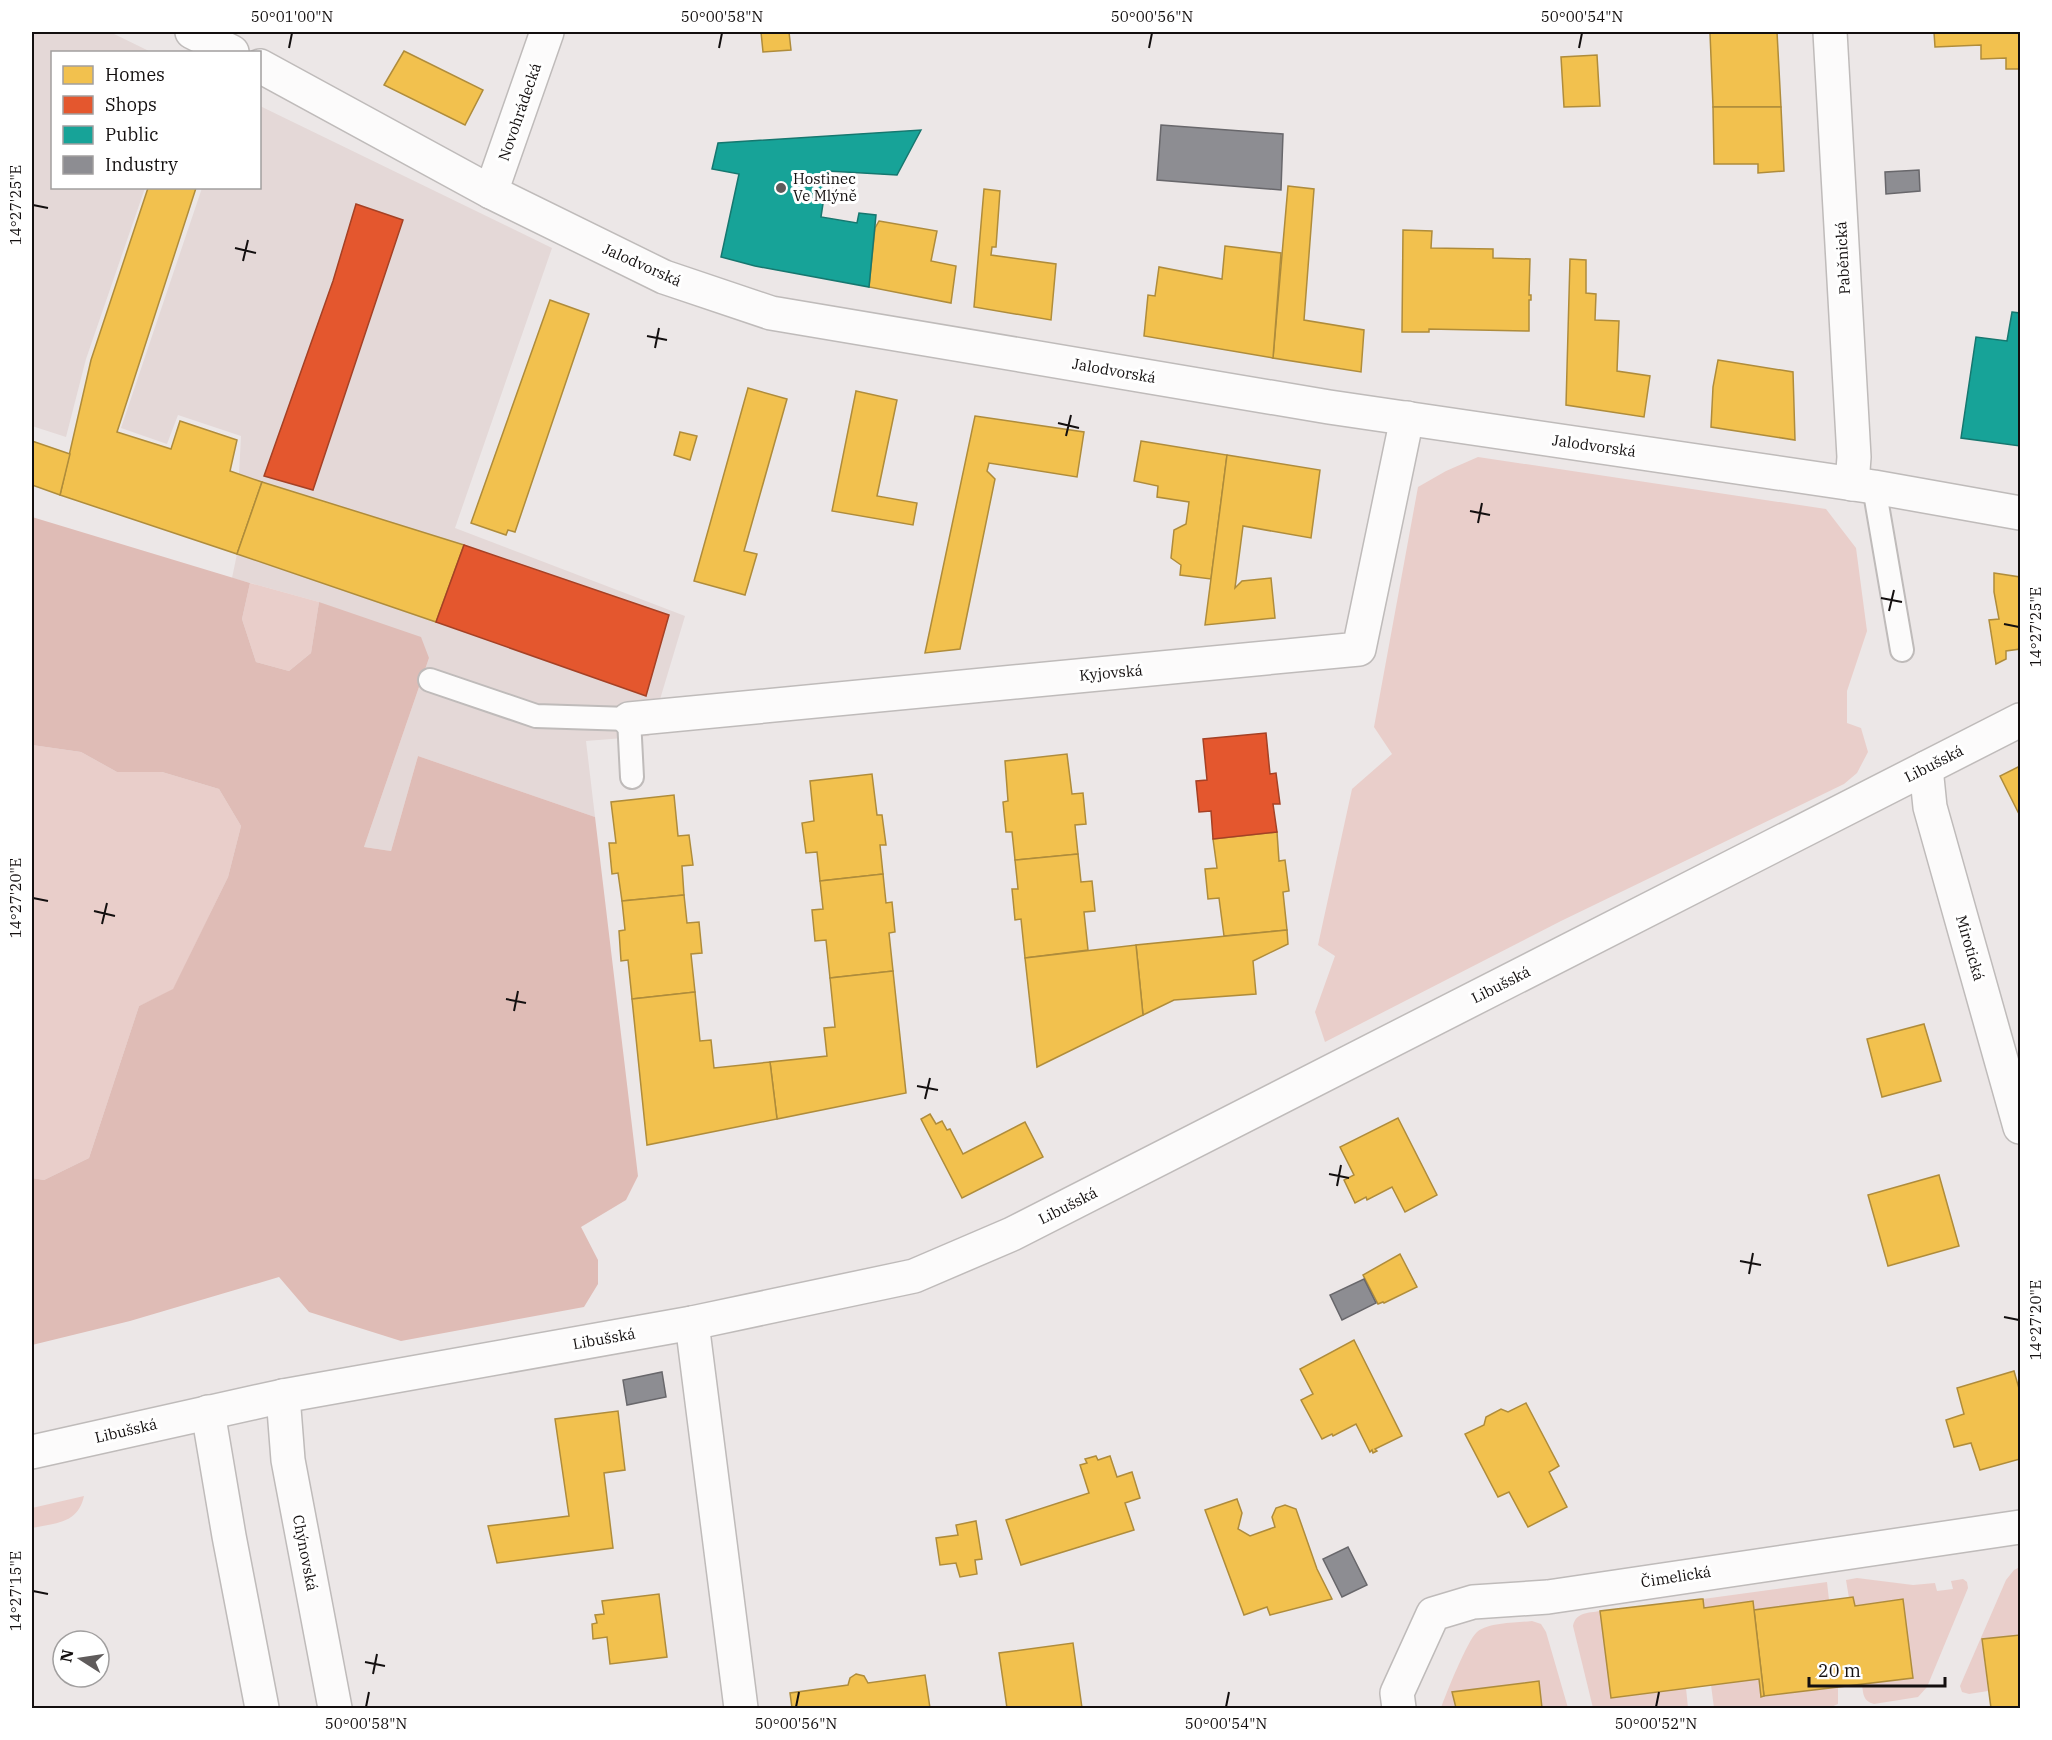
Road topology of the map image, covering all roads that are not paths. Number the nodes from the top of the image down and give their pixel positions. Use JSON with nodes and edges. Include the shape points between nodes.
{"nodes":[{"id":1,"x":192,"y":32,"type":"edge"},
{"id":2,"x":547,"y":32,"type":"edge"},
{"id":3,"x":1830,"y":32,"type":"edge"},
{"id":4,"x":230,"y":51,"type":"edge"},
{"id":5,"x":261,"y":67,"type":"edge"},
{"id":6,"x":491,"y":192,"type":"junction"},
{"id":7,"x":1407,"y":418,"type":"junction"},
{"id":8,"x":1863,"y":485,"type":"junction"},
{"id":9,"x":2020,"y":513,"type":"edge"},
{"id":10,"x":1902,"y":650,"type":"dead end"},
{"id":11,"x":430,"y":681,"type":"dead end"},
{"id":12,"x":629,"y":719,"type":"junction"},
{"id":13,"x":2020,"y":720,"type":"edge"},
{"id":14,"x":1926,"y":768,"type":"junction"},
{"id":15,"x":632,"y":777,"type":"dead end"},
{"id":16,"x":2020,"y":1127,"type":"edge"},
{"id":17,"x":692,"y":1323,"type":"junction"},
{"id":18,"x":283,"y":1396,"type":"junction"},
{"id":19,"x":208,"y":1412,"type":"junction"},
{"id":20,"x":32,"y":1452,"type":"edge"},
{"id":21,"x":2020,"y":1527,"type":"edge"},
{"id":22,"x":262,"y":1708,"type":"edge"},
{"id":23,"x":335,"y":1708,"type":"edge"},
{"id":24,"x":741,"y":1708,"type":"edge"},
{"id":25,"x":1399,"y":1708,"type":"edge"}],
"edges":[{"from":1,"to":4,"type":"street"},
{"from":2,"to":6,"type":"street","name":"Novohrádecká"},
{"from":3,"to":8,"type":"street","name":"Paběnická","via":[[1854,457]]},
{"from":5,"to":6,"type":"street","name":"Jalodvorská"},
{"from":6,"to":7,"type":"street","name":"Jalodvorská","via":[[664,277],[771,313]]},
{"from":7,"to":8,"type":"street","name":"Jalodvorská"},
{"from":7,"to":12,"type":"street","name":"Kyjovská","via":[[1359,649]]},
{"from":8,"to":9,"type":"street","name":"Jalodvorská"},
{"from":8,"to":10,"type":"lane"},
{"from":11,"to":12,"type":"lane","via":[[536,716]]},
{"from":12,"to":15,"type":"lane"},
{"from":13,"to":14,"type":"street","name":"Libušská"},
{"from":14,"to":16,"type":"street","name":"Mirotická","via":[[1930,807]]},
{"from":14,"to":17,"type":"street","name":"Libušská","via":[[1012,1234],[915,1276]]},
{"from":17,"to":18,"type":"street","name":"Libušská"},
{"from":17,"to":24,"type":"street"},
{"from":18,"to":19,"type":"street","name":"Libušská"},
{"from":18,"to":23,"type":"street","name":"Chýnovská","via":[[288,1460]]},
{"from":19,"to":20,"type":"street","name":"Libušská"},
{"from":19,"to":22,"type":"street"},
{"from":21,"to":25,"type":"street","name":"Čimelická","via":[[1548,1597],[1473,1602],[1433,1614],[1396,1693]]}]}
